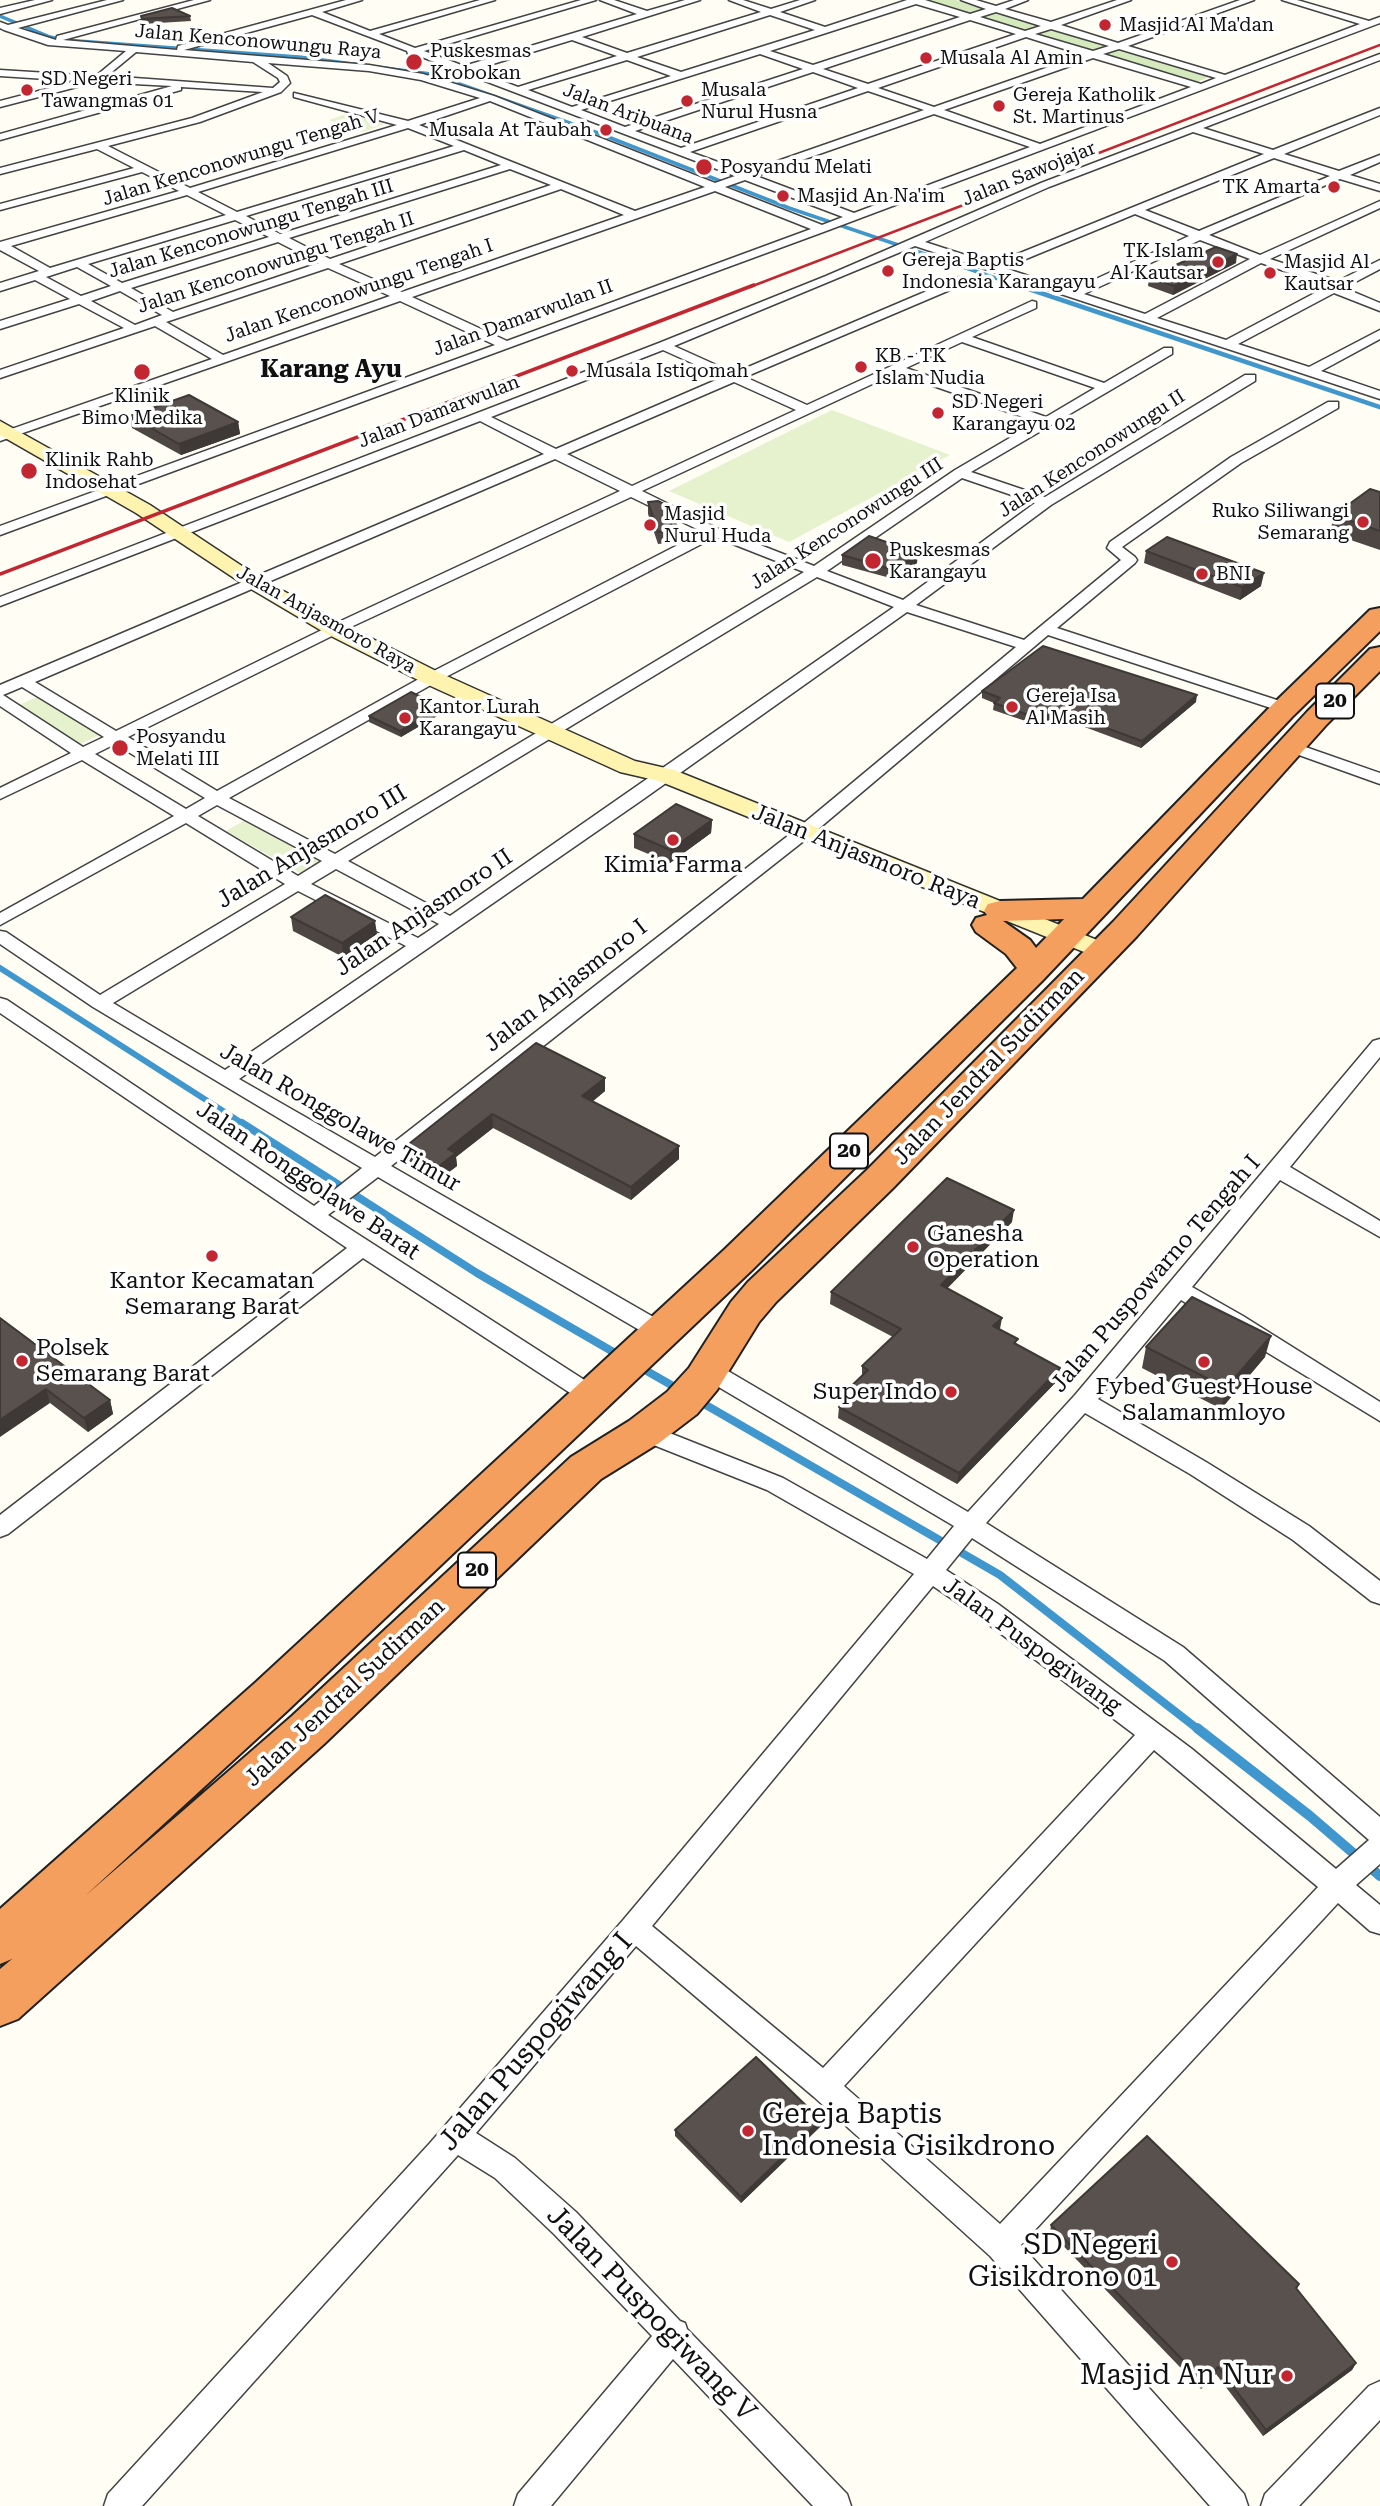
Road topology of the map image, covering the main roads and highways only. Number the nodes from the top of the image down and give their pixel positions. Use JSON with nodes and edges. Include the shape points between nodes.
{"nodes":[{"id":1,"x":1380,"y":617,"type":"edge"},
{"id":2,"x":1380,"y":655,"type":"edge"},
{"id":3,"x":1094,"y":908,"type":"junction"},
{"id":4,"x":1051,"y":952,"type":"junction"},
{"id":5,"x":0,"y":1941,"type":"edge"},
{"id":6,"x":0,"y":2002,"type":"edge"}],
"edges":[{"from":1,"to":3,"type":"highway","name":"Jalan Jendral Sudirman","number":"20"},
{"from":2,"to":6,"type":"highway","name":"Jalan Jendral Sudirman","number":"20","via":[[1096,959],[762,1292],[682,1403],[586,1468],[308,1730]]},
{"from":3,"to":4,"type":"highway","name":"Jalan Jendral Sudirman","number":"20"},
{"from":3,"to":4,"type":"highway","via":[[994,918],[1018,947]]},
{"from":4,"to":5,"type":"highway","name":"Jalan Jendral Sudirman","number":"20","via":[[653,1340],[271,1697]]}]}
